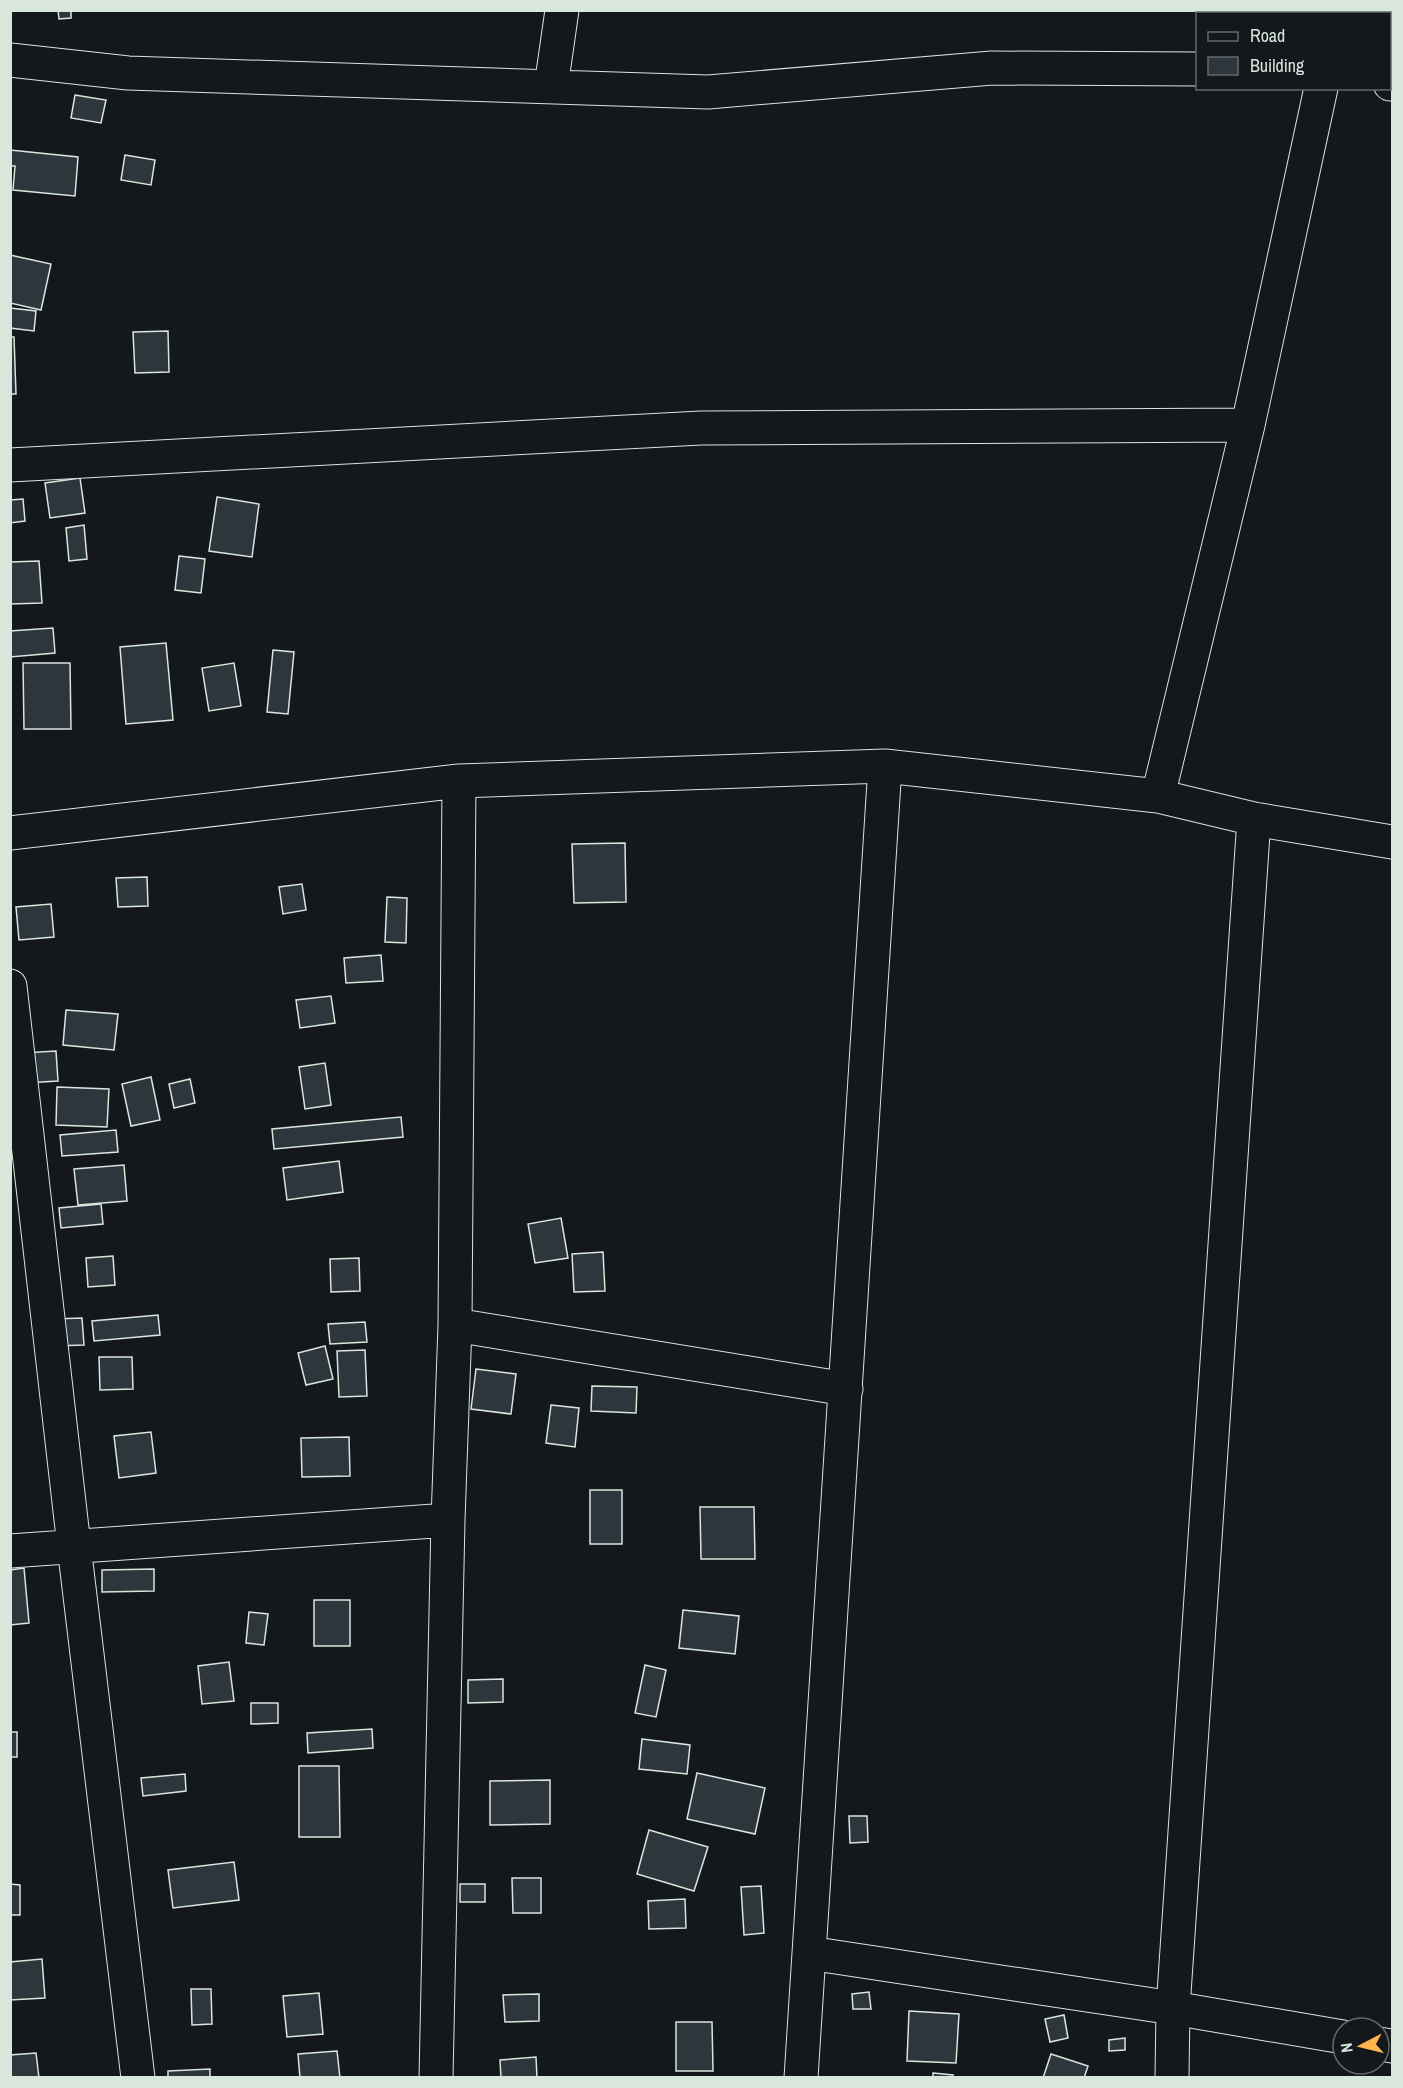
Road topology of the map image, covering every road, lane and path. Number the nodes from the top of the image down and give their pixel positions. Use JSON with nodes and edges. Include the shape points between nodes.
{"nodes":[{"id":1,"x":562,"y":10,"type":"edge"},
{"id":2,"x":10,"y":60,"type":"edge"},
{"id":3,"x":1196,"y":69,"type":"edge"},
{"id":4,"x":550,"y":87,"type":"junction"},
{"id":5,"x":1321,"y":90,"type":"edge"},
{"id":6,"x":1248,"y":425,"type":"junction"},
{"id":7,"x":10,"y":465,"type":"edge"},
{"id":8,"x":885,"y":766,"type":"junction"},
{"id":9,"x":459,"y":781,"type":"junction"},
{"id":10,"x":1158,"y":796,"type":"junction"},
{"id":11,"x":1254,"y":819,"type":"junction"},
{"id":12,"x":10,"y":833,"type":"edge"},
{"id":13,"x":1392,"y":842,"type":"edge"},
{"id":14,"x":10,"y":986,"type":"edge"},
{"id":15,"x":455,"y":1325,"type":"junction"},
{"id":16,"x":846,"y":1389,"type":"junction"},
{"id":17,"x":448,"y":1520,"type":"junction"},
{"id":18,"x":74,"y":1546,"type":"junction"},
{"id":19,"x":10,"y":1551,"type":"edge"},
{"id":20,"x":809,"y":1953,"type":"junction"},
{"id":21,"x":1173,"y":2008,"type":"junction"},
{"id":22,"x":1331,"y":2035,"type":"edge"},
{"id":23,"x":138,"y":2078,"type":"edge"},
{"id":24,"x":436,"y":2078,"type":"edge"},
{"id":25,"x":801,"y":2078,"type":"edge"},
{"id":26,"x":1172,"y":2078,"type":"edge"}],
"edges":[{"from":1,"to":4,"type":"street"},
{"from":2,"to":4,"type":"street","via":[[128,74]]},
{"from":3,"to":4,"type":"street","via":[[992,68],[708,92]]},
{"from":5,"to":6,"type":"street"},
{"from":6,"to":7,"type":"street","via":[[701,428]]},
{"from":6,"to":10,"type":"street"},
{"from":8,"to":9,"type":"street"},
{"from":8,"to":10,"type":"street"},
{"from":8,"to":16,"type":"street"},
{"from":9,"to":12,"type":"street"},
{"from":9,"to":15,"type":"street"},
{"from":10,"to":11,"type":"street"},
{"from":11,"to":13,"type":"street"},
{"from":11,"to":21,"type":"street"},
{"from":14,"to":18,"type":"street"},
{"from":15,"to":16,"type":"street"},
{"from":15,"to":17,"type":"street"},
{"from":16,"to":20,"type":"street"},
{"from":17,"to":18,"type":"street"},
{"from":17,"to":24,"type":"street"},
{"from":18,"to":19,"type":"street"},
{"from":18,"to":23,"type":"street"},
{"from":20,"to":21,"type":"street"},
{"from":20,"to":25,"type":"street"},
{"from":21,"to":22,"type":"street"},
{"from":21,"to":26,"type":"street"}]}
